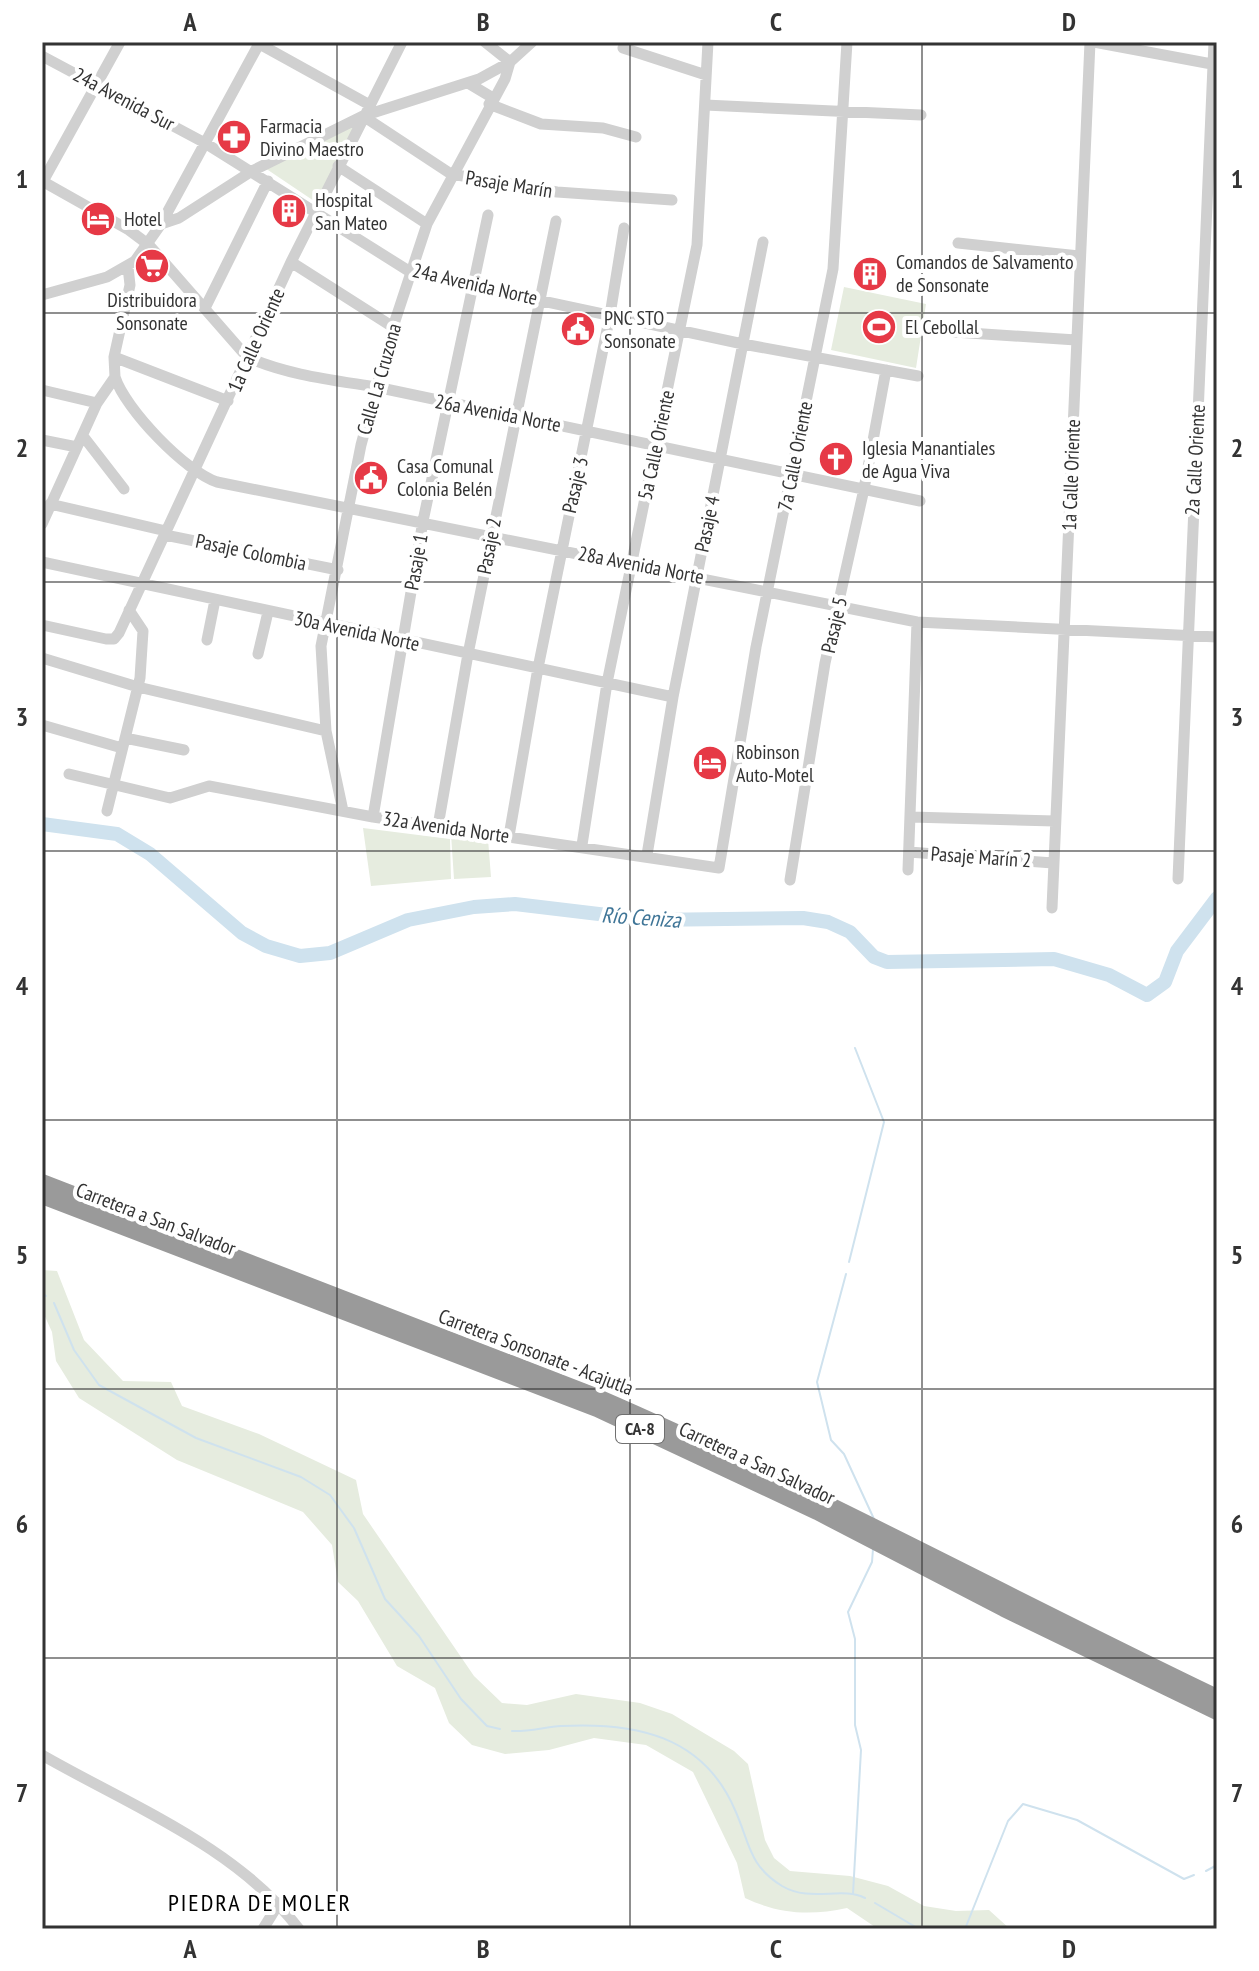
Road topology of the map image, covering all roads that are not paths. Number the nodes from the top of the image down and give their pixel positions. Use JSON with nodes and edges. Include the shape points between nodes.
{"nodes":[{"id":1,"x":120,"y":42,"type":"edge"},
{"id":2,"x":402,"y":42,"type":"edge"},
{"id":3,"x":485,"y":42,"type":"edge"},
{"id":4,"x":532,"y":42,"type":"edge"},
{"id":5,"x":708,"y":42,"type":"edge"},
{"id":6,"x":847,"y":42,"type":"edge"},
{"id":7,"x":1092,"y":42,"type":"edge"},
{"id":8,"x":1214,"y":42,"type":"edge"},
{"id":9,"x":258,"y":43,"type":"edge"},
{"id":10,"x":623,"y":48,"type":"dead end"},
{"id":11,"x":42,"y":56,"type":"edge"},
{"id":12,"x":510,"y":62,"type":"junction"},
{"id":13,"x":1215,"y":64,"type":"edge"},
{"id":14,"x":706,"y":75,"type":"junction"},
{"id":15,"x":468,"y":83,"type":"junction"},
{"id":16,"x":97,"y":85,"type":"junction"},
{"id":17,"x":491,"y":101,"type":"junction"},
{"id":18,"x":705,"y":105,"type":"junction"},
{"id":19,"x":366,"y":110,"type":"junction"},
{"id":20,"x":843,"y":112,"type":"junction"},
{"id":21,"x":921,"y":115,"type":"dead end"},
{"id":22,"x":636,"y":137,"type":"dead end"},
{"id":23,"x":205,"y":143,"type":"junction"},
{"id":24,"x":338,"y":166,"type":"junction"},
{"id":25,"x":252,"y":171,"type":"junction"},
{"id":26,"x":451,"y":174,"type":"junction"},
{"id":27,"x":268,"y":181,"type":"junction"},
{"id":28,"x":42,"y":182,"type":"edge"},
{"id":29,"x":672,"y":200,"type":"dead end"},
{"id":30,"x":317,"y":212,"type":"junction"},
{"id":31,"x":488,"y":215,"type":"dead end"},
{"id":32,"x":556,"y":221,"type":"dead end"},
{"id":33,"x":161,"y":224,"type":"junction"},
{"id":34,"x":427,"y":224,"type":"junction"},
{"id":35,"x":624,"y":228,"type":"dead end"},
{"id":36,"x":763,"y":242,"type":"dead end"},
{"id":37,"x":958,"y":243,"type":"dead end"},
{"id":38,"x":145,"y":249,"type":"junction"},
{"id":39,"x":1079,"y":256,"type":"junction"},
{"id":40,"x":291,"y":262,"type":"junction"},
{"id":41,"x":128,"y":267,"type":"junction"},
{"id":42,"x":412,"y":273,"type":"junction"},
{"id":43,"x":474,"y":288,"type":"junction"},
{"id":44,"x":42,"y":295,"type":"edge"},
{"id":45,"x":540,"y":299,"type":"junction"},
{"id":46,"x":205,"y":308,"type":"junction"},
{"id":47,"x":610,"y":315,"type":"junction"},
{"id":48,"x":393,"y":327,"type":"junction"},
{"id":49,"x":680,"y":330,"type":"junction"},
{"id":50,"x":954,"y":332,"type":"dead end"},
{"id":51,"x":1076,"y":340,"type":"junction"},
{"id":52,"x":743,"y":344,"type":"junction"},
{"id":53,"x":114,"y":357,"type":"junction"},
{"id":54,"x":247,"y":357,"type":"junction"},
{"id":55,"x":815,"y":357,"type":"junction"},
{"id":56,"x":886,"y":370,"type":"junction"},
{"id":57,"x":918,"y":376,"type":"dead end"},
{"id":58,"x":115,"y":377,"type":"junction"},
{"id":59,"x":376,"y":387,"type":"junction"},
{"id":60,"x":42,"y":390,"type":"edge"},
{"id":61,"x":228,"y":401,"type":"junction"},
{"id":62,"x":97,"y":403,"type":"junction"},
{"id":63,"x":450,"y":405,"type":"junction"},
{"id":64,"x":515,"y":417,"type":"junction"},
{"id":65,"x":587,"y":431,"type":"junction"},
{"id":66,"x":42,"y":440,"type":"edge"},
{"id":67,"x":80,"y":441,"type":"junction"},
{"id":68,"x":656,"y":447,"type":"junction"},
{"id":69,"x":721,"y":460,"type":"junction"},
{"id":70,"x":193,"y":471,"type":"junction"},
{"id":71,"x":793,"y":475,"type":"junction"},
{"id":72,"x":124,"y":489,"type":"dead end"},
{"id":73,"x":864,"y":489,"type":"junction"},
{"id":74,"x":48,"y":500,"type":"edge"},
{"id":75,"x":920,"y":501,"type":"dead end"},
{"id":76,"x":349,"y":508,"type":"junction"},
{"id":77,"x":423,"y":521,"type":"junction"},
{"id":78,"x":42,"y":524,"type":"edge"},
{"id":79,"x":165,"y":533,"type":"junction"},
{"id":80,"x":491,"y":535,"type":"junction"},
{"id":81,"x":560,"y":549,"type":"junction"},
{"id":82,"x":42,"y":562,"type":"edge"},
{"id":83,"x":631,"y":563,"type":"junction"},
{"id":84,"x":338,"y":570,"type":"junction"},
{"id":85,"x":696,"y":576,"type":"junction"},
{"id":86,"x":141,"y":584,"type":"junction"},
{"id":87,"x":768,"y":592,"type":"junction"},
{"id":88,"x":215,"y":600,"type":"junction"},
{"id":89,"x":839,"y":607,"type":"junction"},
{"id":90,"x":129,"y":610,"type":"junction"},
{"id":91,"x":268,"y":612,"type":"junction"},
{"id":92,"x":917,"y":622,"type":"junction"},
{"id":93,"x":324,"y":624,"type":"junction"},
{"id":94,"x":42,"y":625,"type":"edge"},
{"id":95,"x":1064,"y":632,"type":"junction"},
{"id":96,"x":1187,"y":635,"type":"junction"},
{"id":97,"x":1217,"y":637,"type":"edge"},
{"id":98,"x":207,"y":640,"type":"dead end"},
{"id":99,"x":403,"y":641,"type":"junction"},
{"id":100,"x":258,"y":654,"type":"dead end"},
{"id":101,"x":468,"y":654,"type":"junction"},
{"id":102,"x":43,"y":660,"type":"edge"},
{"id":103,"x":538,"y":668,"type":"junction"},
{"id":104,"x":607,"y":683,"type":"junction"},
{"id":105,"x":138,"y":687,"type":"junction"},
{"id":106,"x":673,"y":697,"type":"junction"},
{"id":107,"x":42,"y":725,"type":"edge"},
{"id":108,"x":326,"y":731,"type":"junction"},
{"id":109,"x":124,"y":743,"type":"junction"},
{"id":110,"x":184,"y":750,"type":"dead end"},
{"id":111,"x":69,"y":774,"type":"dead end"},
{"id":112,"x":114,"y":785,"type":"junction"},
{"id":113,"x":107,"y":811,"type":"dead end"},
{"id":114,"x":343,"y":811,"type":"junction"},
{"id":115,"x":373,"y":817,"type":"junction"},
{"id":116,"x":911,"y":817,"type":"junction"},
{"id":117,"x":1055,"y":821,"type":"junction"},
{"id":118,"x":438,"y":826,"type":"junction"},
{"id":119,"x":509,"y":836,"type":"junction"},
{"id":120,"x":582,"y":845,"type":"junction"},
{"id":121,"x":909,"y":852,"type":"junction"},
{"id":122,"x":647,"y":855,"type":"junction"},
{"id":123,"x":1053,"y":863,"type":"junction"},
{"id":124,"x":719,"y":868,"type":"joint"},
{"id":125,"x":908,"y":870,"type":"dead end"},
{"id":126,"x":1178,"y":879,"type":"dead end"},
{"id":127,"x":790,"y":880,"type":"dead end"},
{"id":128,"x":1052,"y":908,"type":"dead end"},
{"id":129,"x":42,"y":1182,"type":"edge"},
{"id":130,"x":42,"y":1196,"type":"edge"},
{"id":131,"x":1217,"y":1697,"type":"edge"},
{"id":132,"x":1217,"y":1712,"type":"edge"},
{"id":133,"x":42,"y":1755,"type":"edge"},
{"id":134,"x":279,"y":1903,"type":"junction"},
{"id":135,"x":263,"y":1929,"type":"edge"},
{"id":136,"x":299,"y":1929,"type":"edge"}],
"edges":[{"from":1,"to":16,"type":"street"},
{"from":2,"to":19,"type":"street","name":"1a Calle Oriente"},
{"from":3,"to":12,"type":"street"},
{"from":4,"to":12,"type":"street"},
{"from":5,"to":14,"type":"street","name":"5a Calle Oriente"},
{"from":6,"to":20,"type":"street","name":"7a Calle Oriente"},
{"from":7,"to":13,"type":"street"},
{"from":7,"to":39,"type":"street","name":"1a Calle Oriente"},
{"from":8,"to":13,"type":"street","name":"2a Calle Oriente"},
{"from":9,"to":19,"type":"street","name":"Pasaje Marín"},
{"from":9,"to":23,"type":"street"},
{"from":10,"to":14,"type":"street"},
{"from":11,"to":16,"type":"street","name":"24a Avenida Sur"},
{"from":12,"to":15,"type":"street"},
{"from":12,"to":17,"type":"street","name":"Calle La Cruzona"},
{"from":13,"to":96,"type":"street","name":"2a Calle Oriente"},
{"from":14,"to":18,"type":"street","name":"5a Calle Oriente"},
{"from":15,"to":17,"type":"street"},
{"from":15,"to":19,"type":"street"},
{"from":16,"to":23,"type":"street","name":"24a Avenida Sur"},
{"from":16,"to":28,"type":"street"},
{"from":17,"to":22,"type":"street","via":[[541,124],[603,128]]},
{"from":17,"to":26,"type":"street","name":"Calle La Cruzona"},
{"from":18,"to":20,"type":"street"},
{"from":18,"to":49,"type":"street","name":"5a Calle Oriente","via":[[697,245]]},
{"from":19,"to":24,"type":"street","name":"1a Calle Oriente"},
{"from":19,"to":25,"type":"street"},
{"from":19,"to":26,"type":"street","name":"Pasaje Marín"},
{"from":20,"to":21,"type":"street"},
{"from":20,"to":55,"type":"street","name":"7a Calle Oriente","via":[[836,247]]},
{"from":23,"to":25,"type":"street","name":"24a Avenida Norte"},
{"from":23,"to":33,"type":"street"},
{"from":24,"to":30,"type":"street","name":"1a Calle Oriente"},
{"from":24,"to":34,"type":"street"},
{"from":25,"to":27,"type":"street","name":"24a Avenida Norte"},
{"from":25,"to":33,"type":"street"},
{"from":26,"to":29,"type":"street","name":"Pasaje Marín","via":[[557,192]]},
{"from":26,"to":34,"type":"street","name":"Calle La Cruzona"},
{"from":27,"to":30,"type":"street","name":"24a Avenida Norte"},
{"from":27,"to":46,"type":"street"},
{"from":28,"to":38,"type":"street","via":[[129,230]]},
{"from":30,"to":40,"type":"street","name":"1a Calle Oriente"},
{"from":30,"to":42,"type":"street","name":"24a Avenida Norte"},
{"from":31,"to":43,"type":"street","name":"Pasaje 1"},
{"from":32,"to":45,"type":"street","name":"Pasaje 2"},
{"from":33,"to":38,"type":"street"},
{"from":34,"to":42,"type":"street","name":"Calle La Cruzona"},
{"from":35,"to":47,"type":"street","name":"Pasaje 3"},
{"from":36,"to":52,"type":"street","name":"Pasaje 4"},
{"from":37,"to":39,"type":"street"},
{"from":38,"to":41,"type":"street"},
{"from":38,"to":46,"type":"street"},
{"from":39,"to":51,"type":"street","name":"1a Calle Oriente"},
{"from":40,"to":48,"type":"street"},
{"from":40,"to":54,"type":"street","name":"1a Calle Oriente"},
{"from":41,"to":44,"type":"street"},
{"from":41,"to":53,"type":"street","via":[[130,285]]},
{"from":42,"to":43,"type":"street","name":"24a Avenida Norte"},
{"from":42,"to":48,"type":"street","name":"Calle La Cruzona"},
{"from":43,"to":45,"type":"street","name":"24a Avenida Norte"},
{"from":43,"to":63,"type":"street","name":"Pasaje 1"},
{"from":45,"to":47,"type":"street","name":"24a Avenida Norte"},
{"from":45,"to":64,"type":"street","name":"Pasaje 2"},
{"from":46,"to":54,"type":"street"},
{"from":47,"to":49,"type":"street","name":"24a Avenida Norte"},
{"from":47,"to":65,"type":"street","name":"Pasaje 3"},
{"from":48,"to":59,"type":"street","name":"Calle La Cruzona"},
{"from":49,"to":52,"type":"street","name":"24a Avenida Norte"},
{"from":49,"to":68,"type":"street","name":"5a Calle Oriente"},
{"from":50,"to":51,"type":"street"},
{"from":51,"to":95,"type":"street","name":"1a Calle Oriente"},
{"from":52,"to":55,"type":"street","name":"24a Avenida Norte"},
{"from":52,"to":69,"type":"street","name":"Pasaje 4"},
{"from":53,"to":58,"type":"street"},
{"from":53,"to":61,"type":"street"},
{"from":54,"to":59,"type":"street","name":"26a Avenida Norte","via":[[306,376]]},
{"from":54,"to":61,"type":"street","name":"1a Calle Oriente"},
{"from":55,"to":56,"type":"street","name":"24a Avenida Norte"},
{"from":55,"to":71,"type":"street","name":"7a Calle Oriente"},
{"from":56,"to":57,"type":"street","name":"24a Avenida Norte"},
{"from":56,"to":73,"type":"street","name":"Pasaje 5"},
{"from":58,"to":62,"type":"street"},
{"from":58,"to":70,"type":"street","name":"28a Avenida Norte","via":[[124,397]]},
{"from":59,"to":63,"type":"street","name":"26a Avenida Norte"},
{"from":59,"to":76,"type":"street","name":"Calle La Cruzona"},
{"from":60,"to":62,"type":"street"},
{"from":61,"to":70,"type":"street","name":"1a Calle Oriente"},
{"from":62,"to":67,"type":"street"},
{"from":63,"to":64,"type":"street","name":"26a Avenida Norte"},
{"from":63,"to":77,"type":"street","name":"Pasaje 1"},
{"from":64,"to":65,"type":"street","name":"26a Avenida Norte"},
{"from":64,"to":80,"type":"street","name":"Pasaje 2"},
{"from":65,"to":68,"type":"street","name":"26a Avenida Norte"},
{"from":65,"to":81,"type":"street","name":"Pasaje 3"},
{"from":66,"to":67,"type":"street"},
{"from":67,"to":72,"type":"street"},
{"from":67,"to":74,"type":"street"},
{"from":68,"to":69,"type":"street","name":"26a Avenida Norte"},
{"from":68,"to":83,"type":"street","name":"5a Calle Oriente"},
{"from":69,"to":71,"type":"street","name":"26a Avenida Norte"},
{"from":69,"to":85,"type":"street","name":"Pasaje 4"},
{"from":70,"to":76,"type":"street","name":"28a Avenida Norte","via":[[217,482]]},
{"from":70,"to":79,"type":"street","name":"1a Calle Oriente"},
{"from":71,"to":73,"type":"street","name":"26a Avenida Norte"},
{"from":71,"to":87,"type":"street","name":"7a Calle Oriente"},
{"from":73,"to":75,"type":"street","name":"26a Avenida Norte"},
{"from":73,"to":89,"type":"street","name":"Pasaje 5"},
{"from":74,"to":78,"type":"street"},
{"from":74,"to":79,"type":"street","name":"Pasaje Colombia"},
{"from":76,"to":77,"type":"street","name":"28a Avenida Norte"},
{"from":76,"to":84,"type":"street","name":"Calle La Cruzona"},
{"from":77,"to":80,"type":"street","name":"28a Avenida Norte"},
{"from":77,"to":99,"type":"street","name":"Pasaje 1"},
{"from":79,"to":84,"type":"street","name":"Pasaje Colombia"},
{"from":79,"to":86,"type":"street","name":"1a Calle Oriente"},
{"from":80,"to":81,"type":"street","name":"28a Avenida Norte"},
{"from":80,"to":101,"type":"street","name":"Pasaje 2"},
{"from":81,"to":83,"type":"street","name":"28a Avenida Norte"},
{"from":81,"to":103,"type":"street","name":"Pasaje 3"},
{"from":82,"to":86,"type":"street","name":"30a Avenida Norte"},
{"from":83,"to":85,"type":"street","name":"28a Avenida Norte"},
{"from":83,"to":104,"type":"street","name":"5a Calle Oriente"},
{"from":84,"to":93,"type":"street","name":"Calle La Cruzona"},
{"from":85,"to":87,"type":"street","name":"28a Avenida Norte"},
{"from":85,"to":106,"type":"street","name":"Pasaje 4"},
{"from":86,"to":88,"type":"street","name":"30a Avenida Norte"},
{"from":86,"to":90,"type":"street","name":"1a Calle Oriente"},
{"from":87,"to":89,"type":"street","name":"28a Avenida Norte"},
{"from":87,"to":124,"type":"street","name":"7a Calle Oriente"},
{"from":88,"to":91,"type":"street","name":"30a Avenida Norte"},
{"from":88,"to":98,"type":"street"},
{"from":89,"to":92,"type":"street","name":"28a Avenida Norte"},
{"from":89,"to":127,"type":"street","name":"Pasaje 5"},
{"from":90,"to":94,"type":"street","name":"1a Calle Oriente","via":[[114,639]]},
{"from":90,"to":105,"type":"street","via":[[143,631]]},
{"from":91,"to":93,"type":"street","name":"30a Avenida Norte"},
{"from":91,"to":100,"type":"street"},
{"from":92,"to":95,"type":"street","name":"28a Avenida Norte"},
{"from":92,"to":116,"type":"street"},
{"from":93,"to":99,"type":"street","name":"30a Avenida Norte"},
{"from":93,"to":108,"type":"street","name":"Calle La Cruzona","via":[[320,658]]},
{"from":95,"to":96,"type":"street","name":"28a Avenida Norte"},
{"from":95,"to":117,"type":"street","name":"1a Calle Oriente"},
{"from":96,"to":97,"type":"street","name":"28a Avenida Norte"},
{"from":96,"to":126,"type":"street","name":"2a Calle Oriente"},
{"from":99,"to":101,"type":"street","name":"30a Avenida Norte"},
{"from":99,"to":115,"type":"street","name":"Pasaje 1"},
{"from":101,"to":103,"type":"street","name":"30a Avenida Norte"},
{"from":101,"to":118,"type":"street","name":"Pasaje 2"},
{"from":102,"to":105,"type":"street"},
{"from":103,"to":104,"type":"street","name":"30a Avenida Norte"},
{"from":103,"to":119,"type":"street","name":"Pasaje 3"},
{"from":104,"to":106,"type":"street","name":"30a Avenida Norte"},
{"from":104,"to":120,"type":"street","name":"5a Calle Oriente"},
{"from":105,"to":108,"type":"street"},
{"from":105,"to":109,"type":"street"},
{"from":106,"to":122,"type":"street","name":"Pasaje 4"},
{"from":107,"to":109,"type":"street"},
{"from":108,"to":114,"type":"street","name":"Calle La Cruzona"},
{"from":109,"to":110,"type":"street"},
{"from":109,"to":112,"type":"street"},
{"from":111,"to":112,"type":"street"},
{"from":112,"to":113,"type":"street"},
{"from":112,"to":114,"type":"street","name":"32a Avenida Norte","via":[[177,798],[209,786]]},
{"from":114,"to":115,"type":"street","name":"32a Avenida Norte"},
{"from":115,"to":118,"type":"street","name":"32a Avenida Norte"},
{"from":116,"to":117,"type":"street"},
{"from":116,"to":121,"type":"street"},
{"from":117,"to":123,"type":"street","name":"1a Calle Oriente"},
{"from":118,"to":119,"type":"street","name":"32a Avenida Norte"},
{"from":119,"to":120,"type":"street","name":"32a Avenida Norte"},
{"from":120,"to":122,"type":"street","name":"32a Avenida Norte"},
{"from":121,"to":123,"type":"street","name":"Pasaje Marín 2"},
{"from":121,"to":125,"type":"street"},
{"from":122,"to":124,"type":"street","name":"32a Avenida Norte"},
{"from":123,"to":128,"type":"street","name":"1a Calle Oriente"},
{"from":129,"to":131,"type":"highway","name":"Carretera Sonsonate - Acajutla","number":"CA-8","via":[[669,1427]]},
{"from":130,"to":132,"type":"highway","name":"Carretera a San Salvador","number":"CA-8","via":[[597,1409],[817,1512]]},
{"from":133,"to":134,"type":"street","via":[[207,1850]]},
{"from":134,"to":135,"type":"street"},
{"from":134,"to":136,"type":"street"}]}
